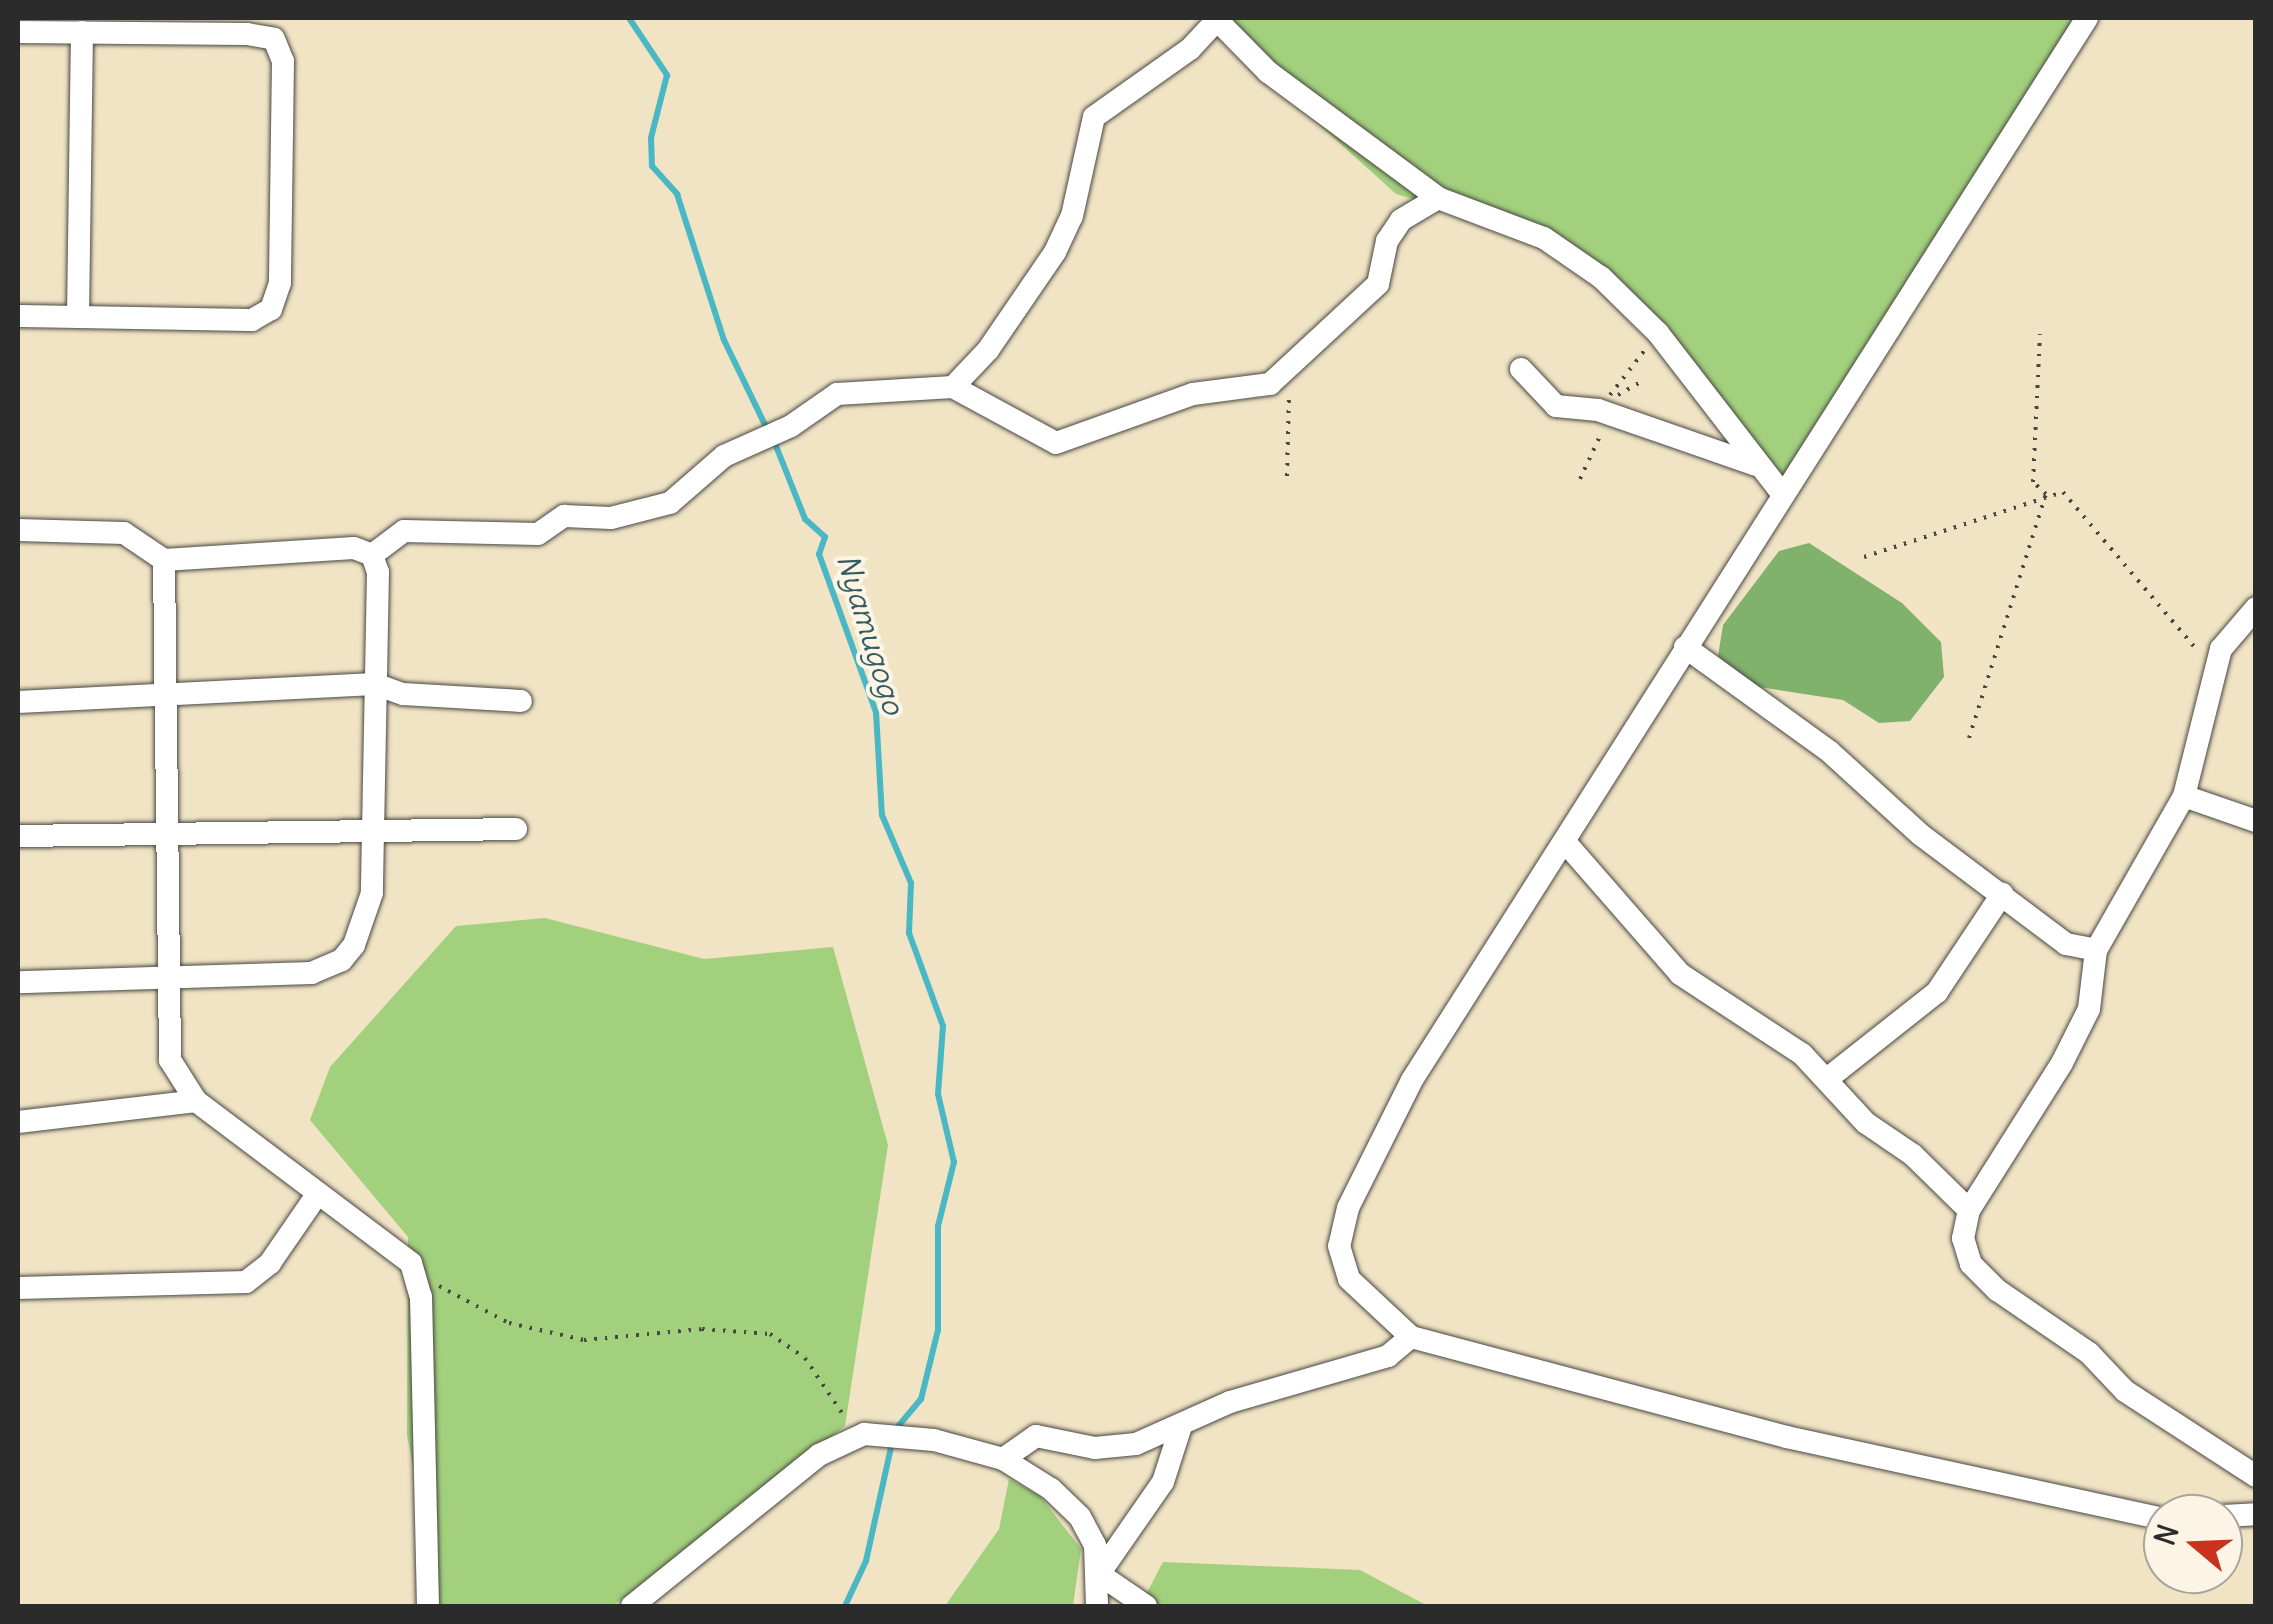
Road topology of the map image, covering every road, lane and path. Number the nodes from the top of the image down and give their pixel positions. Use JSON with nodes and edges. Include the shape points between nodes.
{"nodes":[{"id":1,"x":2087,"y":18,"type":"edge"},
{"id":2,"x":1216,"y":19,"type":"edge"},
{"id":3,"x":206,"y":25,"type":"edge"},
{"id":4,"x":18,"y":32,"type":"edge"},
{"id":5,"x":82,"y":32,"type":"junction"},
{"id":6,"x":1438,"y":198,"type":"junction"},
{"id":7,"x":18,"y":316,"type":"edge"},
{"id":8,"x":78,"y":317,"type":"junction"},
{"id":9,"x":1658,"y":332,"type":"junction"},
{"id":10,"x":2040,"y":334,"type":"dead end"},
{"id":11,"x":1521,"y":369,"type":"dead end"},
{"id":12,"x":1288,"y":372,"type":"junction"},
{"id":13,"x":953,"y":388,"type":"junction"},
{"id":14,"x":1622,"y":392,"type":"dead end"},
{"id":15,"x":1604,"y":412,"type":"junction"},
{"id":16,"x":1758,"y":466,"type":"junction"},
{"id":17,"x":1287,"y":476,"type":"dead end"},
{"id":18,"x":1580,"y":479,"type":"dead end"},
{"id":19,"x":2046,"y":494,"type":"junction"},
{"id":20,"x":1784,"y":495,"type":"junction"},
{"id":21,"x":18,"y":530,"type":"edge"},
{"id":22,"x":372,"y":555,"type":"junction"},
{"id":23,"x":1864,"y":558,"type":"dead end"},
{"id":24,"x":164,"y":560,"type":"junction"},
{"id":25,"x":2256,"y":608,"type":"edge"},
{"id":26,"x":1685,"y":647,"type":"junction"},
{"id":27,"x":2214,"y":670,"type":"junction"},
{"id":28,"x":375,"y":684,"type":"junction"},
{"id":29,"x":170,"y":696,"type":"junction"},
{"id":30,"x":521,"y":701,"type":"dead end"},
{"id":31,"x":18,"y":702,"type":"edge"},
{"id":32,"x":1969,"y":738,"type":"dead end"},
{"id":33,"x":2184,"y":796,"type":"junction"},
{"id":34,"x":2256,"y":820,"type":"edge"},
{"id":35,"x":516,"y":829,"type":"dead end"},
{"id":36,"x":377,"y":834,"type":"junction"},
{"id":37,"x":18,"y":836,"type":"edge"},
{"id":38,"x":169,"y":836,"type":"junction"},
{"id":39,"x":1566,"y":842,"type":"junction"},
{"id":40,"x":2002,"y":894,"type":"junction"},
{"id":41,"x":2096,"y":950,"type":"junction"},
{"id":42,"x":171,"y":980,"type":"junction"},
{"id":43,"x":18,"y":982,"type":"edge"},
{"id":44,"x":1826,"y":1079,"type":"junction"},
{"id":45,"x":196,"y":1101,"type":"junction"},
{"id":46,"x":18,"y":1122,"type":"edge"},
{"id":47,"x":316,"y":1196,"type":"junction"},
{"id":48,"x":1969,"y":1210,"type":"junction"},
{"id":49,"x":420,"y":1282,"type":"junction"},
{"id":50,"x":18,"y":1288,"type":"edge"},
{"id":51,"x":1411,"y":1336,"type":"junction"},
{"id":52,"x":1181,"y":1426,"type":"junction"},
{"id":53,"x":864,"y":1434,"type":"junction"},
{"id":54,"x":1002,"y":1458,"type":"junction"},
{"id":55,"x":2256,"y":1476,"type":"edge"},
{"id":56,"x":2143,"y":1515,"type":"edge"},
{"id":57,"x":1099,"y":1574,"type":"junction"},
{"id":58,"x":428,"y":1606,"type":"edge"},
{"id":59,"x":632,"y":1606,"type":"edge"},
{"id":60,"x":1096,"y":1606,"type":"edge"},
{"id":61,"x":1146,"y":1606,"type":"edge"}],
"edges":[{"from":1,"to":20,"type":"street"},
{"from":2,"to":6,"type":"street","via":[[1268,72]]},
{"from":2,"to":13,"type":"street","via":[[1190,49],[1094,117],[1072,216],[1054,252],[988,350]]},
{"from":3,"to":5,"type":"street"},
{"from":3,"to":8,"type":"street","via":[[262,36],[280,50],[278,298],[252,320]]},
{"from":4,"to":5,"type":"street"},
{"from":5,"to":8,"type":"street"},
{"from":6,"to":9,"type":"street","via":[[1570,252]]},
{"from":6,"to":12,"type":"street","via":[[1400,220],[1387,241],[1378,284]]},
{"from":7,"to":8,"type":"street"},
{"from":9,"to":15,"type":"path"},
{"from":9,"to":16,"type":"street"},
{"from":10,"to":19,"type":"path","via":[[2032,482]]},
{"from":11,"to":15,"type":"street","via":[[1556,406]]},
{"from":12,"to":13,"type":"street","via":[[1251,390],[1194,394],[1056,442]]},
{"from":12,"to":17,"type":"path"},
{"from":13,"to":22,"type":"street","via":[[837,394],[792,426],[724,456],[670,503],[610,518],[564,516],[538,534],[404,531]]},
{"from":14,"to":15,"type":"path"},
{"from":15,"to":16,"type":"street"},
{"from":15,"to":18,"type":"path"},
{"from":16,"to":20,"type":"street"},
{"from":19,"to":23,"type":"path"},
{"from":19,"to":27,"type":"path","via":[[2063,492]]},
{"from":19,"to":32,"type":"path"},
{"from":20,"to":26,"type":"street"},
{"from":21,"to":24,"type":"street","via":[[124,533]]},
{"from":22,"to":24,"type":"street","via":[[354,548]]},
{"from":22,"to":28,"type":"street","via":[[378,572]]},
{"from":24,"to":29,"type":"street"},
{"from":25,"to":27,"type":"street","via":[[2230,631]]},
{"from":26,"to":39,"type":"street"},
{"from":26,"to":40,"type":"street","via":[[1830,752]]},
{"from":27,"to":33,"type":"street"},
{"from":28,"to":29,"type":"street"},
{"from":28,"to":30,"type":"street","via":[[403,694]]},
{"from":28,"to":36,"type":"street"},
{"from":29,"to":31,"type":"street"},
{"from":29,"to":38,"type":"street"},
{"from":33,"to":34,"type":"street"},
{"from":33,"to":41,"type":"street"},
{"from":35,"to":36,"type":"street"},
{"from":36,"to":38,"type":"street"},
{"from":36,"to":42,"type":"street","via":[[365,920],[342,960],[312,973]]},
{"from":37,"to":38,"type":"street"},
{"from":38,"to":42,"type":"street"},
{"from":39,"to":44,"type":"street","via":[[1680,974],[1739,1007]]},
{"from":39,"to":51,"type":"street","via":[[1412,1080],[1342,1227],[1341,1264],[1349,1279]]},
{"from":40,"to":41,"type":"street","via":[[2066,944]]},
{"from":40,"to":44,"type":"street","via":[[1937,992]]},
{"from":41,"to":48,"type":"street","via":[[2089,1009]]},
{"from":42,"to":43,"type":"street"},
{"from":42,"to":45,"type":"street","via":[[170,1060]]},
{"from":44,"to":48,"type":"street","via":[[1866,1123],[1913,1155]]},
{"from":45,"to":46,"type":"street"},
{"from":45,"to":47,"type":"street"},
{"from":47,"to":49,"type":"street","via":[[392,1247]]},
{"from":47,"to":50,"type":"street","via":[[270,1263],[246,1282]]},
{"from":48,"to":55,"type":"street","via":[[1964,1249],[1997,1290],[2089,1352],[2125,1391]]},
{"from":49,"to":53,"type":"path","via":[[509,1323],[584,1340],[702,1329],[770,1334],[805,1358],[841,1414]]},
{"from":49,"to":58,"type":"street"},
{"from":51,"to":52,"type":"street","via":[[1388,1356],[1230,1402]]},
{"from":51,"to":56,"type":"street","via":[[1787,1437]]},
{"from":52,"to":54,"type":"street","via":[[1117,1449],[1036,1436]]},
{"from":52,"to":57,"type":"street","via":[[1163,1482]]},
{"from":53,"to":54,"type":"street","via":[[934,1440]]},
{"from":53,"to":59,"type":"street","via":[[819,1455]]},
{"from":54,"to":57,"type":"street","via":[[1080,1518],[1095,1546]]},
{"from":57,"to":60,"type":"street"},
{"from":57,"to":61,"type":"street"}]}
